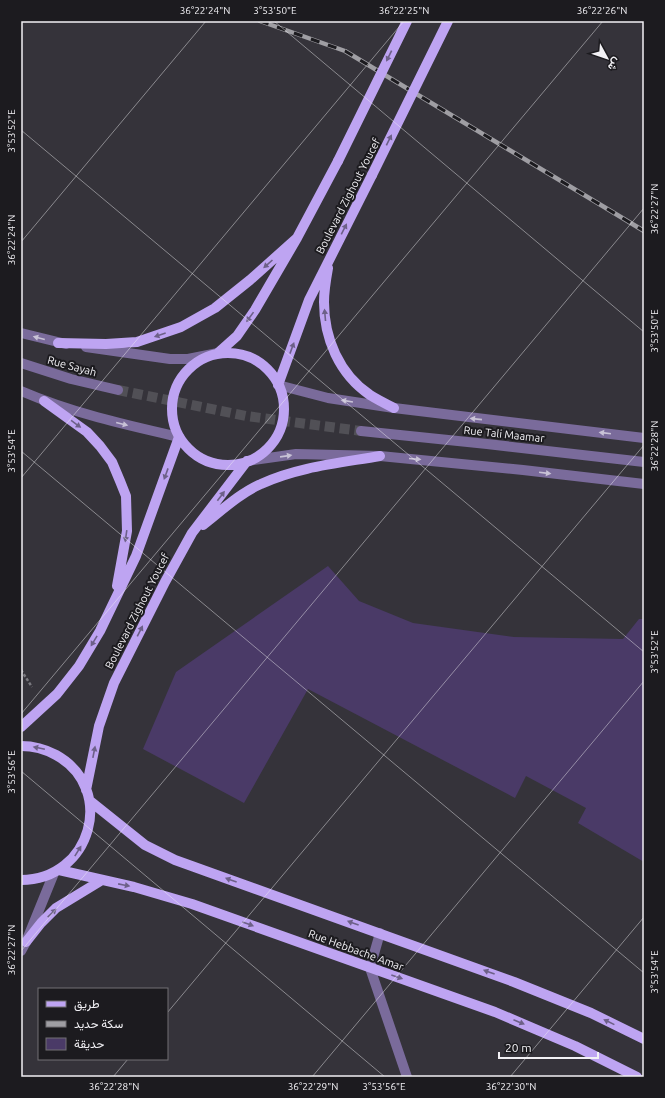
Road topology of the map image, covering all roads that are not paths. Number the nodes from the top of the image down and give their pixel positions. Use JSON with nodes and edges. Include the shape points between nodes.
{"nodes":[{"id":1,"x":407,"y":21,"type":"edge"},
{"id":2,"x":448,"y":21,"type":"edge"},
{"id":3,"x":297,"y":238,"type":"junction"},
{"id":4,"x":329,"y":260,"type":"junction"},
{"id":5,"x":21,"y":333,"type":"edge"},
{"id":6,"x":58,"y":343,"type":"junction"},
{"id":7,"x":218,"y":353,"type":"junction"},
{"id":8,"x":21,"y":363,"type":"edge"},
{"id":9,"x":278,"y":385,"type":"junction"},
{"id":10,"x":118,"y":390,"type":"tunnel mouth"},
{"id":11,"x":21,"y":391,"type":"edge"},
{"id":12,"x":44,"y":401,"type":"junction"},
{"id":13,"x":394,"y":408,"type":"junction"},
{"id":14,"x":360,"y":432,"type":"tunnel mouth"},
{"id":15,"x":179,"y":437,"type":"junction"},
{"id":16,"x":644,"y":438,"type":"edge"},
{"id":17,"x":380,"y":456,"type":"junction"},
{"id":18,"x":247,"y":461,"type":"junction"},
{"id":19,"x":644,"y":462,"type":"edge"},
{"id":20,"x":644,"y":484,"type":"edge"},
{"id":21,"x":192,"y":533,"type":"junction"},
{"id":22,"x":115,"y":598,"type":"junction"},
{"id":23,"x":21,"y":727,"type":"edge"},
{"id":24,"x":21,"y":746,"type":"edge"},
{"id":25,"x":86,"y":790,"type":"junction"},
{"id":26,"x":90,"y":801,"type":"junction"},
{"id":27,"x":56,"y":871,"type":"junction"},
{"id":28,"x":21,"y":880,"type":"edge"},
{"id":29,"x":102,"y":880,"type":"junction"},
{"id":30,"x":380,"y":933,"type":"junction"},
{"id":31,"x":23,"y":946,"type":"edge"},
{"id":32,"x":370,"y":968,"type":"junction"},
{"id":33,"x":644,"y":1039,"type":"edge"},
{"id":34,"x":407,"y":1077,"type":"edge"},
{"id":35,"x":637,"y":1077,"type":"edge"}],
"edges":[{"from":1,"to":3,"type":"main road","one_way":true,"bridge":true},
{"from":4,"to":2,"type":"main road","name":"Boulevard Zighout Youcef","one_way":true,"bridge":true},
{"from":3,"to":6,"type":"main road","one_way":true,"via":[[215,308],[181,327],[137,342]]},
{"from":3,"to":7,"type":"main road","one_way":true,"via":[[256,310],[237,336]]},
{"from":9,"to":4,"type":"main road","name":"Boulevard Zighout Youcef","one_way":true,"via":[[309,300]]},
{"from":13,"to":4,"type":"main road","one_way":true,"via":[[369,394],[350,378],[336,358],[326,328],[324,301]]},
{"from":6,"to":5,"type":"street","one_way":true},
{"from":6,"to":7,"type":"street","via":[[170,359],[188,359]]},
{"from":7,"to":9,"type":"main road","via":[[236,353],[254,359],[268,370]]},
{"from":7,"to":15,"type":"main road","via":[[201,359],[187,370],[177,385],[172,402],[173,420]]},
{"from":8,"to":10,"type":"street","name":"Rue Sayah","via":[[71,379]]},
{"from":13,"to":9,"type":"street","one_way":true,"via":[[328,398]]},
{"from":9,"to":18,"type":"main road","via":[[283,403],[282,421],[275,438],[263,452]]},
{"from":11,"to":12,"type":"street"},
{"from":12,"to":15,"type":"street","one_way":true,"via":[[94,417]]},
{"from":12,"to":22,"type":"main road","one_way":true,"via":[[87,432],[100,446],[112,462],[126,496],[127,532]]},
{"from":16,"to":13,"type":"street","one_way":true},
{"from":14,"to":19,"type":"street","name":"Rue Tali Maamar"},
{"from":15,"to":18,"type":"main road","via":[[201,458],[216,464],[232,465]]},
{"from":15,"to":22,"type":"main road","one_way":true,"via":[[136,556]]},
{"from":18,"to":17,"type":"street","one_way":true,"via":[[296,454]]},
{"from":17,"to":20,"type":"street","one_way":true},
{"from":17,"to":21,"type":"main road","via":[[316,467],[260,484]]},
{"from":21,"to":18,"type":"main road","name":"Boulevard Zighout Youcef","one_way":true},
{"from":25,"to":21,"type":"main road","name":"Boulevard Zighout Youcef","one_way":true,"via":[[99,726],[114,683]]},
{"from":22,"to":23,"type":"main road","one_way":true,"via":[[100,631],[79,666],[57,694]]},
{"from":25,"to":24,"type":"main road","one_way":true,"via":[[78,774],[64,760],[47,750]]},
{"from":25,"to":26,"type":"main road"},
{"from":27,"to":26,"type":"main road","one_way":true,"via":[[74,857],[85,840],[90,821]]},
{"from":30,"to":26,"type":"main road","one_way":true,"via":[[175,860],[146,845]]},
{"from":27,"to":28,"type":"main road","via":[[34,880]]},
{"from":27,"to":29,"type":"main road","name":"Rue Hebbache Amar"},
{"from":27,"to":31,"type":"street"},
{"from":31,"to":29,"type":"main road","one_way":true,"via":[[56,908]]},
{"from":29,"to":32,"type":"main road","name":"Rue Hebbache Amar","one_way":true,"via":[[192,904]]},
{"from":30,"to":32,"type":"street"},
{"from":33,"to":30,"type":"main road","one_way":true,"via":[[591,1013],[521,984]]},
{"from":32,"to":34,"type":"street"},
{"from":32,"to":35,"type":"main road","name":"Rue Hebbache Amar","one_way":true,"via":[[495,1012],[575,1046]]}]}
